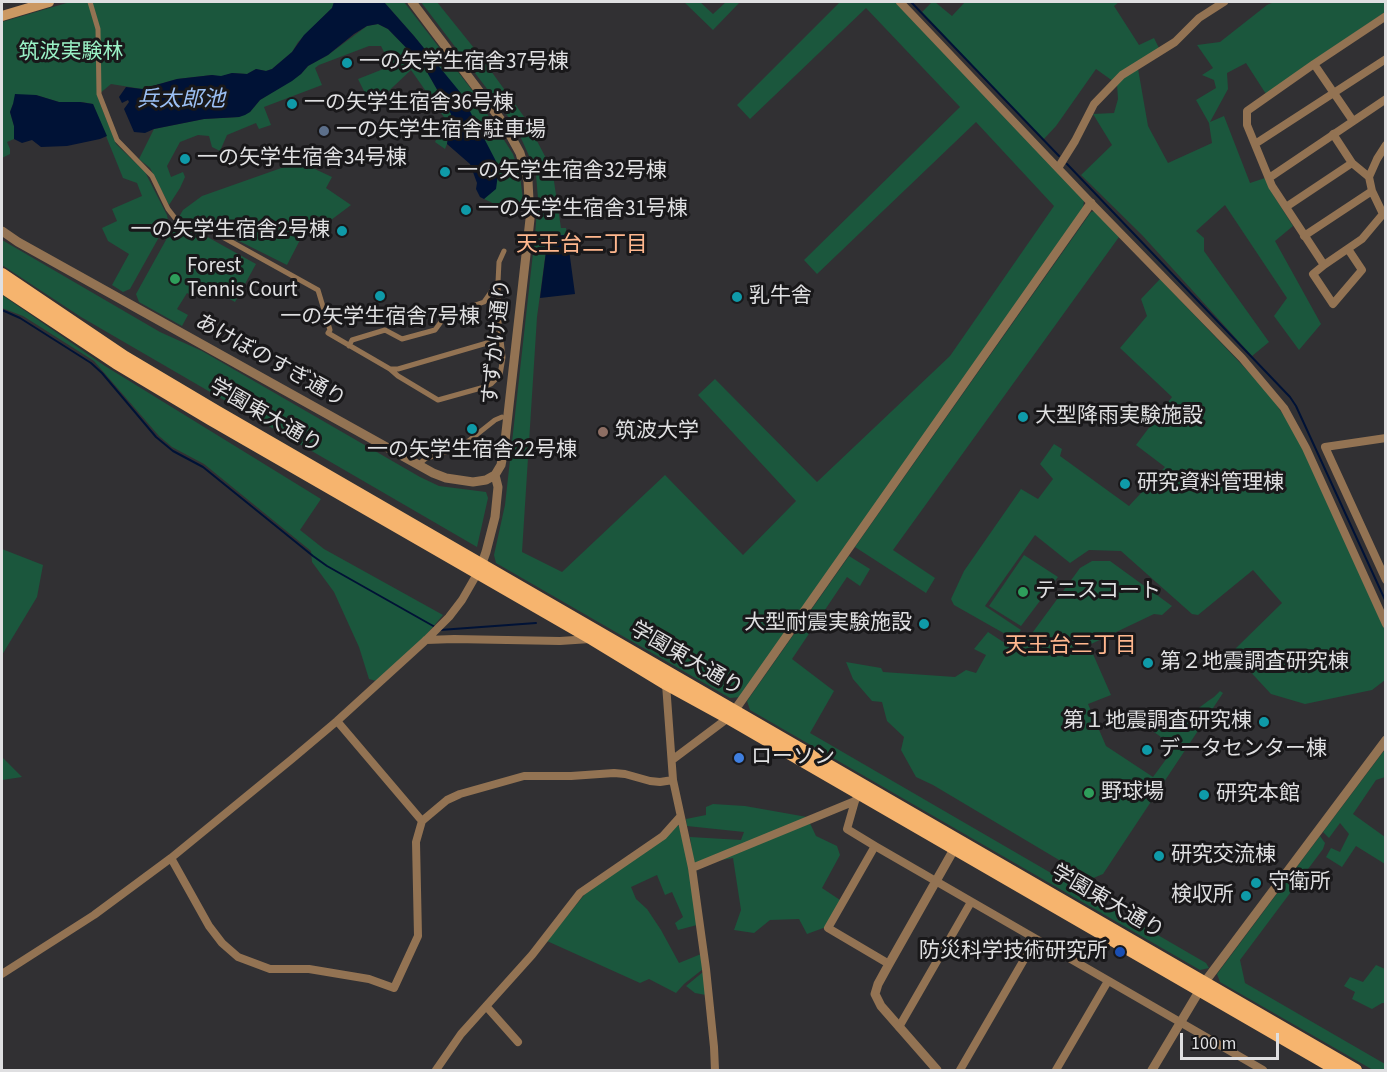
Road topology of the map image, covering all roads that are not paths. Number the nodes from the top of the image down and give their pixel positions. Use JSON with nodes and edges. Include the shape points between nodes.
{"nodes":[{"id":1,"x":49,"y":2,"type":"edge"},
{"id":2,"x":90,"y":2,"type":"edge"},
{"id":3,"x":412,"y":2,"type":"edge"},
{"id":4,"x":900,"y":2,"type":"edge"},
{"id":5,"x":1224,"y":2,"type":"edge"},
{"id":6,"x":2,"y":16,"type":"edge"},
{"id":7,"x":1386,"y":16,"type":"edge"},
{"id":8,"x":1386,"y":58,"type":"edge"},
{"id":9,"x":1314,"y":64,"type":"junction"},
{"id":10,"x":1334,"y":92,"type":"junction"},
{"id":11,"x":1386,"y":99,"type":"edge"},
{"id":12,"x":1353,"y":121,"type":"junction"},
{"id":13,"x":1333,"y":134,"type":"junction"},
{"id":14,"x":1255,"y":144,"type":"junction"},
{"id":15,"x":1386,"y":145,"type":"edge"},
{"id":16,"x":1352,"y":163,"type":"junction"},
{"id":17,"x":1058,"y":168,"type":"junction"},
{"id":18,"x":1369,"y":177,"type":"junction"},
{"id":19,"x":1269,"y":178,"type":"junction"},
{"id":20,"x":1372,"y":191,"type":"junction"},
{"id":21,"x":1091,"y":203,"type":"junction"},
{"id":22,"x":1286,"y":207,"type":"junction"},
{"id":23,"x":2,"y":231,"type":"edge"},
{"id":24,"x":1304,"y":236,"type":"junction"},
{"id":25,"x":1348,"y":249,"type":"junction"},
{"id":26,"x":504,"y":251,"type":"dead end"},
{"id":27,"x":1324,"y":265,"type":"junction"},
{"id":28,"x":2,"y":274,"type":"edge"},
{"id":29,"x":498,"y":282,"type":"junction"},
{"id":30,"x":2,"y":287,"type":"edge"},
{"id":31,"x":499,"y":323,"type":"junction"},
{"id":32,"x":349,"y":346,"type":"junction"},
{"id":33,"x":390,"y":369,"type":"junction"},
{"id":34,"x":501,"y":417,"type":"dead end"},
{"id":35,"x":1386,"y":438,"type":"edge"},
{"id":36,"x":418,"y":465,"type":"junction"},
{"id":37,"x":495,"y":475,"type":"junction"},
{"id":38,"x":479,"y":569,"type":"junction"},
{"id":39,"x":1386,"y":580,"type":"edge"},
{"id":40,"x":1386,"y":624,"type":"edge"},
{"id":41,"x":592,"y":639,"type":"junction"},
{"id":42,"x":426,"y":640,"type":"junction"},
{"id":43,"x":666,"y":684,"type":"junction"},
{"id":44,"x":732,"y":715,"type":"junction"},
{"id":45,"x":337,"y":721,"type":"junction"},
{"id":46,"x":1386,"y":740,"type":"edge"},
{"id":47,"x":672,"y":760,"type":"junction"},
{"id":48,"x":673,"y":780,"type":"junction"},
{"id":49,"x":857,"y":798,"type":"junction"},
{"id":50,"x":680,"y":817,"type":"junction"},
{"id":51,"x":422,"y":821,"type":"junction"},
{"id":52,"x":957,"y":845,"type":"junction"},
{"id":53,"x":874,"y":846,"type":"junction"},
{"id":54,"x":171,"y":858,"type":"junction"},
{"id":55,"x":692,"y":868,"type":"junction"},
{"id":56,"x":936,"y":881,"type":"junction"},
{"id":57,"x":971,"y":902,"type":"junction"},
{"id":58,"x":1036,"y":939,"type":"junction"},
{"id":59,"x":888,"y":964,"type":"junction"},
{"id":60,"x":2,"y":974,"type":"edge"},
{"id":61,"x":1108,"y":981,"type":"junction"},
{"id":62,"x":1201,"y":987,"type":"junction"},
{"id":63,"x":486,"y":1006,"type":"junction"},
{"id":64,"x":1180,"y":1023,"type":"junction"},
{"id":65,"x":899,"y":1027,"type":"junction"},
{"id":66,"x":518,"y":1042,"type":"dead end"},
{"id":67,"x":436,"y":1071,"type":"edge"},
{"id":68,"x":715,"y":1071,"type":"edge"},
{"id":69,"x":937,"y":1071,"type":"edge"},
{"id":70,"x":960,"y":1071,"type":"edge"},
{"id":71,"x":1056,"y":1071,"type":"edge"},
{"id":72,"x":1152,"y":1071,"type":"edge"},
{"id":73,"x":1263,"y":1071,"type":"edge"},
{"id":74,"x":1337,"y":1071,"type":"edge"},
{"id":75,"x":1356,"y":1071,"type":"edge"}],
"edges":[{"from":1,"to":6,"type":"main road"},
{"from":2,"to":32,"type":"street","via":[[98,29],[99,94],[117,140],[152,176],[174,218],[200,231],[210,230],[318,290],[328,333]]},
{"from":3,"to":37,"type":"street","name":"すずかけ通り","via":[[504,124],[520,153],[528,179],[527,243],[504,450]]},
{"from":4,"to":17,"type":"street"},
{"from":5,"to":17,"type":"street","via":[[1199,18],[1175,42],[1122,75],[1094,104]]},
{"from":7,"to":9,"type":"street"},
{"from":8,"to":10,"type":"street"},
{"from":9,"to":10,"type":"street"},
{"from":9,"to":14,"type":"street","via":[[1247,111],[1247,125]]},
{"from":10,"to":12,"type":"street"},
{"from":10,"to":14,"type":"street"},
{"from":11,"to":12,"type":"street"},
{"from":12,"to":13,"type":"street"},
{"from":13,"to":16,"type":"street"},
{"from":13,"to":19,"type":"street"},
{"from":14,"to":19,"type":"street"},
{"from":15,"to":18,"type":"street"},
{"from":16,"to":18,"type":"street"},
{"from":16,"to":22,"type":"street"},
{"from":17,"to":21,"type":"street"},
{"from":18,"to":20,"type":"street"},
{"from":19,"to":22,"type":"street"},
{"from":20,"to":24,"type":"street"},
{"from":20,"to":25,"type":"street","via":[[1383,214]]},
{"from":21,"to":40,"type":"street","via":[[1242,358],[1284,408]]},
{"from":21,"to":44,"type":"street"},
{"from":22,"to":24,"type":"street"},
{"from":23,"to":36,"type":"street","name":"あけぼのすぎ通り"},
{"from":24,"to":27,"type":"street"},
{"from":25,"to":27,"type":"street"},
{"from":25,"to":27,"type":"street","via":[[1362,270],[1333,304],[1313,274]]},
{"from":26,"to":29,"type":"street"},
{"from":28,"to":38,"type":"main road","name":"学園東大通り","via":[[125,357]]},
{"from":29,"to":31,"type":"street"},
{"from":29,"to":32,"type":"street","via":[[484,302],[446,315],[435,330],[402,339],[385,330],[352,339]]},
{"from":30,"to":38,"type":"main road","name":"学園東大通り","via":[[116,363]]},
{"from":31,"to":33,"type":"street","via":[[487,343]]},
{"from":31,"to":33,"type":"street","via":[[501,375],[491,384],[438,400]]},
{"from":32,"to":33,"type":"street"},
{"from":34,"to":36,"type":"street","via":[[460,447]]},
{"from":35,"to":39,"type":"street","via":[[1324,447]]},
{"from":36,"to":37,"type":"street","name":"あけぼのすぎ通り","via":[[446,478],[473,482]]},
{"from":37,"to":38,"type":"street","name":"すずかけ通り","via":[[498,500]]},
{"from":38,"to":41,"type":"main road","name":"学園東大通り"},
{"from":38,"to":42,"type":"street","via":[[462,600]]},
{"from":38,"to":44,"type":"main road","name":"学園東大通り"},
{"from":41,"to":42,"type":"street"},
{"from":41,"to":43,"type":"main road","name":"学園東大通り"},
{"from":42,"to":45,"type":"street"},
{"from":43,"to":44,"type":"main road","name":"学園東大通り"},
{"from":43,"to":47,"type":"street"},
{"from":44,"to":47,"type":"street"},
{"from":44,"to":49,"type":"main road","name":"学園東大通り"},
{"from":44,"to":52,"type":"main road","name":"学園東大通り"},
{"from":45,"to":51,"type":"street"},
{"from":45,"to":54,"type":"street"},
{"from":46,"to":62,"type":"street"},
{"from":47,"to":48,"type":"street"},
{"from":48,"to":50,"type":"street"},
{"from":48,"to":51,"type":"street","via":[[650,781],[614,773],[525,776],[460,794]]},
{"from":49,"to":52,"type":"main road","name":"学園東大通り"},
{"from":49,"to":53,"type":"street","via":[[847,829]]},
{"from":49,"to":55,"type":"street"},
{"from":50,"to":55,"type":"street"},
{"from":50,"to":63,"type":"street","via":[[663,836],[580,893]]},
{"from":51,"to":54,"type":"street","via":[[416,842],[418,936],[394,988],[369,979],[309,969],[270,969],[238,957],[209,926]]},
{"from":52,"to":56,"type":"street"},
{"from":52,"to":62,"type":"main road","name":"学園東大通り"},
{"from":53,"to":56,"type":"street"},
{"from":53,"to":59,"type":"street","via":[[828,928]]},
{"from":54,"to":60,"type":"street","via":[[94,915]]},
{"from":55,"to":68,"type":"street"},
{"from":56,"to":57,"type":"street"},
{"from":56,"to":59,"type":"street"},
{"from":57,"to":58,"type":"street"},
{"from":57,"to":65,"type":"street"},
{"from":58,"to":61,"type":"street"},
{"from":58,"to":70,"type":"street"},
{"from":59,"to":65,"type":"street","via":[[875,994]]},
{"from":61,"to":64,"type":"street"},
{"from":61,"to":71,"type":"street"},
{"from":62,"to":64,"type":"street"},
{"from":62,"to":74,"type":"main road","name":"学園東大通り"},
{"from":62,"to":75,"type":"main road","name":"学園東大通り"},
{"from":63,"to":66,"type":"street"},
{"from":63,"to":67,"type":"street"},
{"from":64,"to":72,"type":"street"},
{"from":64,"to":73,"type":"street"},
{"from":65,"to":69,"type":"street"}]}
